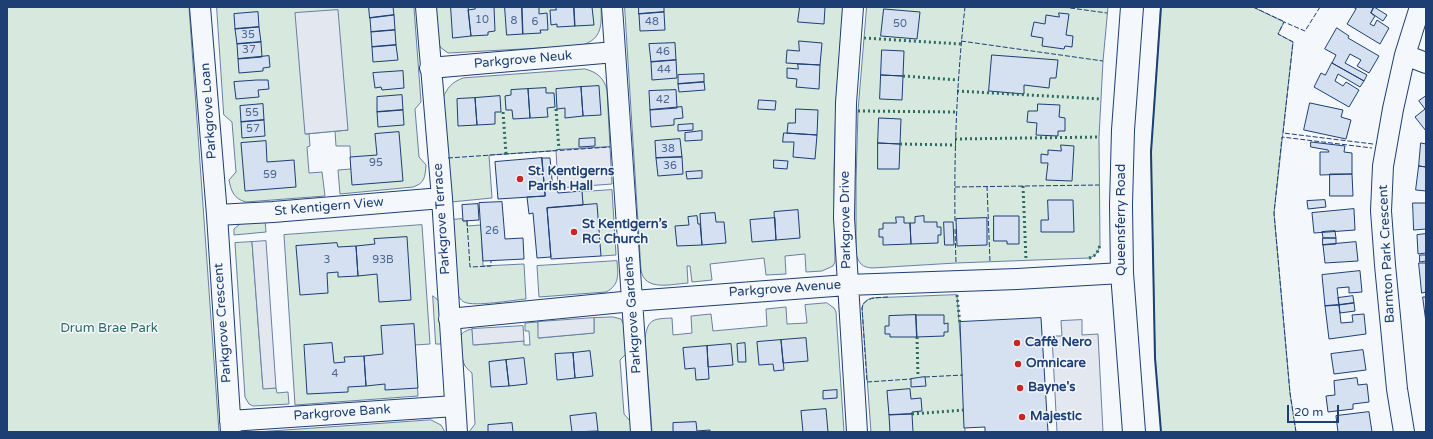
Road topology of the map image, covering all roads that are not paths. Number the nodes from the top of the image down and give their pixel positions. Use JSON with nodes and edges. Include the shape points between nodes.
{"nodes":[{"id":1,"x":200,"y":7,"type":"edge"},
{"id":2,"x":426,"y":7,"type":"edge"},
{"id":3,"x":612,"y":7,"type":"edge"},
{"id":4,"x":853,"y":7,"type":"edge"},
{"id":5,"x":1132,"y":7,"type":"edge"},
{"id":6,"x":1420,"y":7,"type":"edge"},
{"id":7,"x":616,"y":52,"type":"junction"},
{"id":8,"x":1405,"y":55,"type":"junction"},
{"id":9,"x":1426,"y":63,"type":"edge"},
{"id":10,"x":430,"y":68,"type":"junction"},
{"id":11,"x":442,"y":198,"type":"junction"},
{"id":12,"x":217,"y":214,"type":"junction"},
{"id":13,"x":1122,"y":273,"type":"junction"},
{"id":14,"x":847,"y":285,"type":"junction"},
{"id":15,"x":633,"y":301,"type":"junction"},
{"id":16,"x":449,"y":319,"type":"junction"},
{"id":17,"x":455,"y":406,"type":"junction"},
{"id":18,"x":230,"y":426,"type":"edge"},
{"id":19,"x":457,"y":432,"type":"edge"},
{"id":20,"x":641,"y":432,"type":"edge"},
{"id":21,"x":857,"y":432,"type":"edge"},
{"id":22,"x":1134,"y":432,"type":"edge"},
{"id":23,"x":1404,"y":432,"type":"edge"}],
"edges":[{"from":1,"to":12,"type":"street","name":"Parkgrove Loan"},
{"from":2,"to":10,"type":"street","name":"Parkgrove Terrace"},
{"from":3,"to":7,"type":"street","name":"Parkgrove Gardens"},
{"from":4,"to":14,"type":"street","name":"Parkgrove Drive","via":[[844,148]]},
{"from":5,"to":13,"type":"main road","name":"Queensferry Road","via":[[1123,138]]},
{"from":6,"to":8,"type":"street","name":"Barnton Park Crescent"},
{"from":7,"to":10,"type":"street","name":"Parkgrove Neuk"},
{"from":7,"to":15,"type":"street","name":"Parkgrove Gardens"},
{"from":8,"to":9,"type":"street"},
{"from":8,"to":23,"type":"street","name":"Barnton Park Crescent","via":[[1385,148],[1381,211],[1397,389]]},
{"from":10,"to":11,"type":"street","name":"Parkgrove Terrace"},
{"from":11,"to":12,"type":"street","name":"St Kentigern View"},
{"from":11,"to":16,"type":"street","name":"Parkgrove Terrace"},
{"from":12,"to":18,"type":"street","name":"Parkgrove Crescent"},
{"from":13,"to":14,"type":"street","name":"Parkgrove Avenue"},
{"from":13,"to":22,"type":"main road","name":"Queensferry Road"},
{"from":14,"to":15,"type":"street","name":"Parkgrove Avenue"},
{"from":14,"to":21,"type":"street","name":"Parkgrove Drive"},
{"from":15,"to":16,"type":"street","name":"Parkgrove Avenue"},
{"from":15,"to":20,"type":"street","name":"Parkgrove Gardens"},
{"from":16,"to":17,"type":"street","name":"Parkgrove Terrace"},
{"from":17,"to":18,"type":"street","name":"Parkgrove Bank"},
{"from":17,"to":19,"type":"street","name":"Parkgrove Terrace"}]}
